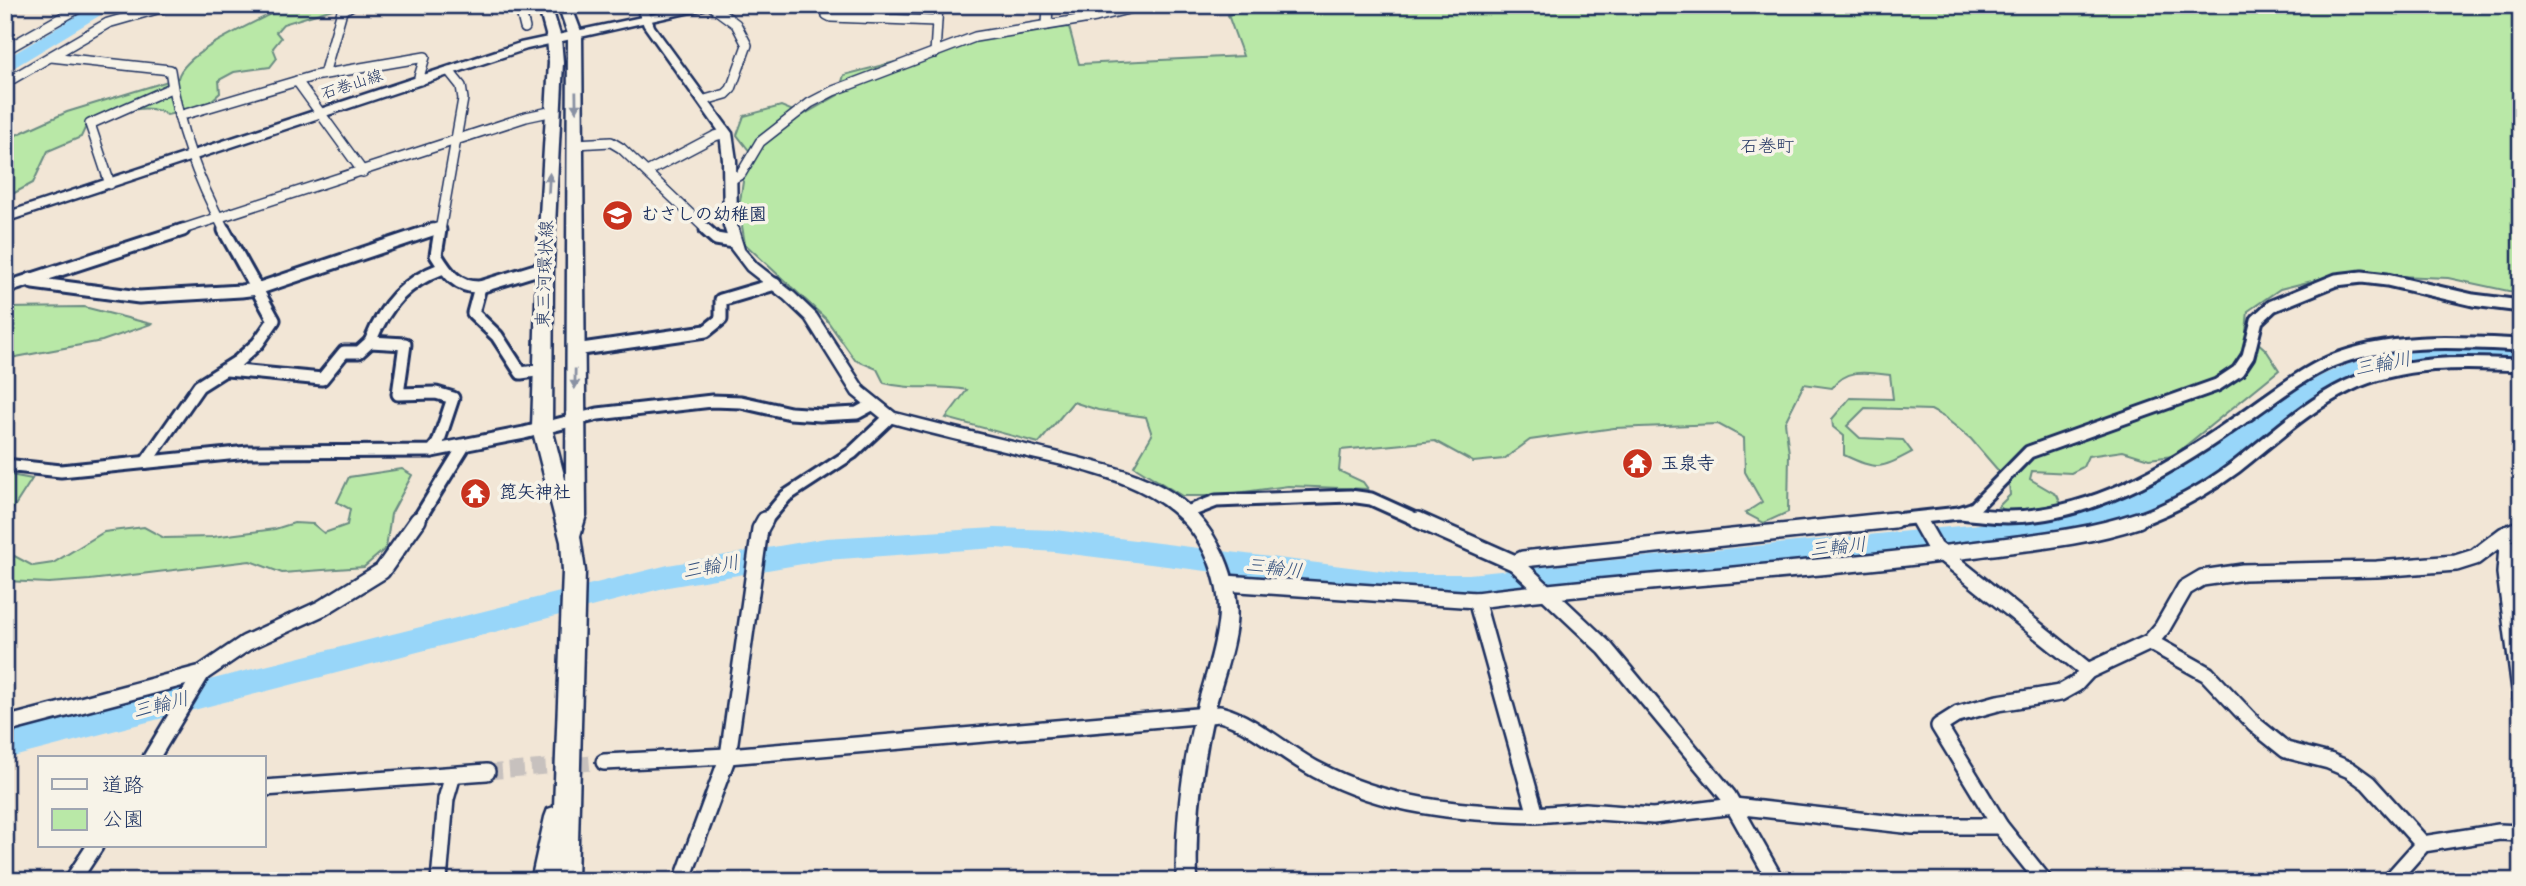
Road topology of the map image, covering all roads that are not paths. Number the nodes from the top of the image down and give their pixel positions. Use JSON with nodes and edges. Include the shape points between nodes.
{"nodes":[{"id":1,"x":85,"y":5,"type":"edge"},
{"id":2,"x":171,"y":5,"type":"edge"},
{"id":3,"x":352,"y":5,"type":"edge"},
{"id":4,"x":524,"y":5,"type":"edge"},
{"id":5,"x":544,"y":5,"type":"edge"},
{"id":6,"x":564,"y":5,"type":"edge"},
{"id":7,"x":640,"y":5,"type":"edge"},
{"id":8,"x":831,"y":5,"type":"edge"},
{"id":9,"x":937,"y":5,"type":"edge"},
{"id":10,"x":1048,"y":5,"type":"edge"},
{"id":11,"x":1144,"y":5,"type":"edge"},
{"id":12,"x":713,"y":6,"type":"edge"},
{"id":13,"x":646,"y":20,"type":"junction"},
{"id":14,"x":936,"y":21,"type":"junction"},
{"id":15,"x":1047,"y":24,"type":"junction"},
{"id":16,"x":525,"y":28,"type":"dead end"},
{"id":17,"x":575,"y":34,"type":"junction"},
{"id":18,"x":554,"y":38,"type":"junction"},
{"id":19,"x":5,"y":50,"type":"edge"},
{"id":20,"x":935,"y":53,"type":"junction"},
{"id":21,"x":51,"y":57,"type":"junction"},
{"id":22,"x":449,"y":71,"type":"junction"},
{"id":23,"x":324,"y":74,"type":"junction"},
{"id":24,"x":421,"y":80,"type":"junction"},
{"id":25,"x":297,"y":81,"type":"junction"},
{"id":26,"x":5,"y":83,"type":"edge"},
{"id":27,"x":171,"y":88,"type":"junction"},
{"id":28,"x":705,"y":100,"type":"junction"},
{"id":29,"x":554,"y":111,"type":"junction"},
{"id":30,"x":322,"y":113,"type":"junction"},
{"id":31,"x":179,"y":116,"type":"junction"},
{"id":32,"x":726,"y":133,"type":"junction"},
{"id":33,"x":455,"y":142,"type":"junction"},
{"id":34,"x":576,"y":144,"type":"junction"},
{"id":35,"x":191,"y":157,"type":"junction"},
{"id":36,"x":363,"y":172,"type":"junction"},
{"id":37,"x":646,"y":172,"type":"junction"},
{"id":38,"x":732,"y":180,"type":"junction"},
{"id":39,"x":110,"y":184,"type":"junction"},
{"id":40,"x":5,"y":218,"type":"edge"},
{"id":41,"x":219,"y":218,"type":"junction"},
{"id":42,"x":440,"y":227,"type":"junction"},
{"id":43,"x":734,"y":242,"type":"junction"},
{"id":44,"x":545,"y":267,"type":"junction"},
{"id":45,"x":443,"y":268,"type":"junction"},
{"id":46,"x":31,"y":279,"type":"junction"},
{"id":47,"x":775,"y":284,"type":"junction"},
{"id":48,"x":480,"y":287,"type":"junction"},
{"id":49,"x":5,"y":288,"type":"edge"},
{"id":50,"x":257,"y":289,"type":"junction"},
{"id":51,"x":2521,"y":306,"type":"edge"},
{"id":52,"x":370,"y":342,"type":"junction"},
{"id":53,"x":2521,"y":345,"type":"edge"},
{"id":54,"x":575,"y":350,"type":"junction"},
{"id":55,"x":2521,"y":365,"type":"edge"},
{"id":56,"x":227,"y":370,"type":"junction"},
{"id":57,"x":543,"y":370,"type":"junction"},
{"id":58,"x":870,"y":406,"type":"junction"},
{"id":59,"x":890,"y":417,"type":"junction"},
{"id":60,"x":574,"y":419,"type":"junction"},
{"id":61,"x":542,"y":428,"type":"junction"},
{"id":62,"x":464,"y":446,"type":"junction"},
{"id":63,"x":432,"y":451,"type":"junction"},
{"id":64,"x":146,"y":462,"type":"junction"},
{"id":65,"x":5,"y":465,"type":"edge"},
{"id":66,"x":1185,"y":513,"type":"junction"},
{"id":67,"x":1959,"y":513,"type":"junction"},
{"id":68,"x":1921,"y":524,"type":"junction"},
{"id":69,"x":2521,"y":528,"type":"edge"},
{"id":70,"x":2498,"y":540,"type":"junction"},
{"id":71,"x":571,"y":542,"type":"junction"},
{"id":72,"x":1939,"y":551,"type":"junction"},
{"id":73,"x":1517,"y":565,"type":"junction"},
{"id":74,"x":1224,"y":580,"type":"junction"},
{"id":75,"x":1543,"y":589,"type":"junction"},
{"id":76,"x":1476,"y":600,"type":"junction"},
{"id":77,"x":2150,"y":642,"type":"junction"},
{"id":78,"x":2088,"y":671,"type":"junction"},
{"id":79,"x":201,"y":677,"type":"junction"},
{"id":80,"x":2521,"y":698,"type":"edge"},
{"id":81,"x":1205,"y":713,"type":"junction"},
{"id":82,"x":5,"y":725,"type":"edge"},
{"id":83,"x":152,"y":756,"type":"edge"},
{"id":84,"x":729,"y":756,"type":"junction"},
{"id":85,"x":604,"y":762,"type":"tunnel mouth"},
{"id":86,"x":487,"y":772,"type":"tunnel mouth"},
{"id":87,"x":453,"y":775,"type":"junction"},
{"id":88,"x":565,"y":780,"type":"junction"},
{"id":89,"x":266,"y":788,"type":"edge"},
{"id":90,"x":1734,"y":806,"type":"junction"},
{"id":91,"x":1536,"y":815,"type":"junction"},
{"id":92,"x":2000,"y":826,"type":"junction"},
{"id":93,"x":2521,"y":833,"type":"edge"},
{"id":94,"x":2423,"y":844,"type":"junction"},
{"id":95,"x":94,"y":848,"type":"edge"},
{"id":96,"x":72,"y":881,"type":"edge"},
{"id":97,"x":439,"y":881,"type":"edge"},
{"id":98,"x":544,"y":881,"type":"edge"},
{"id":99,"x":564,"y":881,"type":"edge"},
{"id":100,"x":682,"y":881,"type":"edge"},
{"id":101,"x":1187,"y":881,"type":"edge"},
{"id":102,"x":1776,"y":881,"type":"edge"},
{"id":103,"x":2044,"y":881,"type":"edge"},
{"id":104,"x":2390,"y":881,"type":"edge"}],
"edges":[{"from":1,"to":19,"type":"street"},
{"from":2,"to":21,"type":"street","via":[[108,23]]},
{"from":3,"to":23,"type":"street","via":[[342,11]]},
{"from":4,"to":16,"type":"street"},
{"from":5,"to":18,"type":"main road","name":"東三河環状線"},
{"from":6,"to":17,"type":"main road","name":"東三河環状線"},
{"from":7,"to":13,"type":"street"},
{"from":8,"to":14,"type":"street","via":[[827,15],[831,17]]},
{"from":9,"to":14,"type":"street"},
{"from":10,"to":15,"type":"street"},
{"from":11,"to":15,"type":"street"},
{"from":12,"to":13,"type":"main road","name":"石巻山線"},
{"from":12,"to":28,"type":"street","via":[[743,34],[747,50],[731,89]]},
{"from":13,"to":17,"type":"main road","name":"石巻山線"},
{"from":13,"to":28,"type":"street"},
{"from":14,"to":20,"type":"street"},
{"from":15,"to":20,"type":"street","via":[[975,37]]},
{"from":17,"to":18,"type":"main road","name":"石巻山線"},
{"from":17,"to":34,"type":"main road","name":"東三河環状線","one_way":true},
{"from":18,"to":22,"type":"main road","name":"石巻山線"},
{"from":18,"to":29,"type":"main road","name":"東三河環状線"},
{"from":20,"to":38,"type":"street","via":[[810,103],[760,142],[741,174]]},
{"from":21,"to":26,"type":"street"},
{"from":21,"to":27,"type":"street","via":[[170,70]]},
{"from":22,"to":24,"type":"main road","name":"石巻山線"},
{"from":22,"to":33,"type":"street","via":[[461,86],[463,99]]},
{"from":23,"to":24,"type":"street","via":[[425,57]]},
{"from":23,"to":25,"type":"street"},
{"from":24,"to":30,"type":"main road","name":"石巻山線"},
{"from":25,"to":30,"type":"street"},
{"from":25,"to":31,"type":"street"},
{"from":27,"to":31,"type":"street"},
{"from":27,"to":39,"type":"street","via":[[90,124]]},
{"from":28,"to":32,"type":"street"},
{"from":29,"to":33,"type":"street"},
{"from":44,"to":29,"type":"main road","name":"東三河環状線","one_way":true},
{"from":30,"to":35,"type":"main road","name":"石巻山線"},
{"from":30,"to":36,"type":"street"},
{"from":31,"to":35,"type":"street"},
{"from":32,"to":37,"type":"street"},
{"from":32,"to":38,"type":"street"},
{"from":33,"to":36,"type":"street"},
{"from":33,"to":42,"type":"street"},
{"from":34,"to":37,"type":"street","via":[[611,142]]},
{"from":34,"to":54,"type":"main road","name":"東三河環状線"},
{"from":35,"to":39,"type":"main road","name":"石巻山線"},
{"from":35,"to":41,"type":"street"},
{"from":36,"to":41,"type":"street"},
{"from":37,"to":43,"type":"street","via":[[716,239]]},
{"from":38,"to":43,"type":"street","via":[[729,222]]},
{"from":39,"to":40,"type":"main road","name":"石巻山線"},
{"from":41,"to":46,"type":"street"},
{"from":41,"to":50,"type":"street"},
{"from":42,"to":45,"type":"street","via":[[436,254]]},
{"from":42,"to":50,"type":"street"},
{"from":43,"to":47,"type":"street","via":[[743,257]]},
{"from":44,"to":48,"type":"street"},
{"from":44,"to":57,"type":"main road","name":"東三河環状線"},
{"from":45,"to":48,"type":"street","via":[[462,286]]},
{"from":45,"to":52,"type":"street","via":[[390,300]]},
{"from":46,"to":49,"type":"street"},
{"from":46,"to":50,"type":"street","via":[[33,283],[139,297]]},
{"from":47,"to":54,"type":"street","via":[[721,300],[723,317],[719,325],[706,331]]},
{"from":47,"to":58,"type":"street","via":[[817,326],[849,382]]},
{"from":48,"to":57,"type":"street","via":[[474,313],[497,336],[521,373]]},
{"from":50,"to":56,"type":"street","via":[[274,320],[258,343]]},
{"from":51,"to":67,"type":"street","via":[[2387,280],[2336,280],[2272,306],[2257,320],[2248,356],[2238,371],[2217,385],[2029,453],[1974,508]]},
{"from":52,"to":56,"type":"street","via":[[359,352],[344,352],[322,379]]},
{"from":52,"to":63,"type":"street","via":[[405,344],[398,394],[436,393],[453,398]]},
{"from":53,"to":67,"type":"street","via":[[2425,344],[2349,354],[2309,372],[2183,459],[2096,499],[2017,518]]},
{"from":54,"to":60,"type":"main road","name":"東三河環状線","one_way":true},
{"from":55,"to":72,"type":"street","via":[[2449,363],[2379,374],[2319,402],[2196,494],[2163,509],[2086,535]]},
{"from":56,"to":64,"type":"street","via":[[199,387]]},
{"from":57,"to":61,"type":"main road","name":"東三河環状線"},
{"from":58,"to":59,"type":"street"},
{"from":58,"to":60,"type":"street","via":[[857,413],[820,415],[741,401],[712,401]]},
{"from":59,"to":66,"type":"street","via":[[1093,467],[1146,487]]},
{"from":59,"to":84,"type":"street","via":[[859,448],[785,495],[767,514],[760,529]]},
{"from":60,"to":61,"type":"street"},
{"from":60,"to":71,"type":"main road","name":"東三河環状線","via":[[576,515]]},
{"from":61,"to":62,"type":"street"},
{"from":61,"to":71,"type":"main road","name":"東三河環状線"},
{"from":62,"to":63,"type":"street"},
{"from":62,"to":79,"type":"street","via":[[382,571],[322,608],[246,643]]},
{"from":63,"to":64,"type":"street","via":[[248,452]]},
{"from":64,"to":65,"type":"street","via":[[61,471]]},
{"from":66,"to":73,"type":"street","via":[[1216,501],[1371,499]]},
{"from":66,"to":74,"type":"street","via":[[1211,546]]},
{"from":67,"to":68,"type":"street"},
{"from":68,"to":72,"type":"street"},
{"from":68,"to":73,"type":"street","via":[[1523,559]]},
{"from":69,"to":70,"type":"street"},
{"from":70,"to":77,"type":"street","via":[[2474,560],[2455,563],[2251,573],[2193,581],[2180,593],[2158,636]]},
{"from":70,"to":80,"type":"street","via":[[2507,546],[2505,573]]},
{"from":71,"to":88,"type":"main road","name":"東三河環状線","via":[[573,623]]},
{"from":72,"to":75,"type":"street"},
{"from":72,"to":78,"type":"street"},
{"from":73,"to":75,"type":"street"},
{"from":74,"to":76,"type":"street"},
{"from":74,"to":81,"type":"street","via":[[1227,624]]},
{"from":75,"to":76,"type":"street"},
{"from":75,"to":90,"type":"street","via":[[1605,648]]},
{"from":76,"to":91,"type":"street"},
{"from":77,"to":78,"type":"street"},
{"from":77,"to":94,"type":"street","via":[[2207,674],[2286,750],[2329,761],[2368,783]]},
{"from":78,"to":92,"type":"street","via":[[2060,693],[1998,703],[1958,714],[1939,726]]},
{"from":79,"to":82,"type":"street"},
{"from":79,"to":83,"type":"street"},
{"from":81,"to":84,"type":"street"},
{"from":81,"to":91,"type":"street","via":[[1233,716],[1342,783],[1405,803],[1486,814]]},
{"from":81,"to":101,"type":"street","via":[[1186,807]]},
{"from":84,"to":85,"type":"street"},
{"from":84,"to":100,"type":"street"},
{"from":86,"to":87,"type":"street"},
{"from":87,"to":89,"type":"street"},
{"from":87,"to":97,"type":"street","via":[[446,800]]},
{"from":88,"to":98,"type":"main road","name":"東三河環状線"},
{"from":88,"to":99,"type":"main road","name":"東三河環状線"},
{"from":90,"to":91,"type":"street","via":[[1653,816],[1585,811]]},
{"from":90,"to":92,"type":"street","via":[[1913,826]]},
{"from":90,"to":102,"type":"street"},
{"from":92,"to":103,"type":"street"},
{"from":93,"to":94,"type":"street"},
{"from":94,"to":104,"type":"street"},
{"from":95,"to":96,"type":"street"}]}
